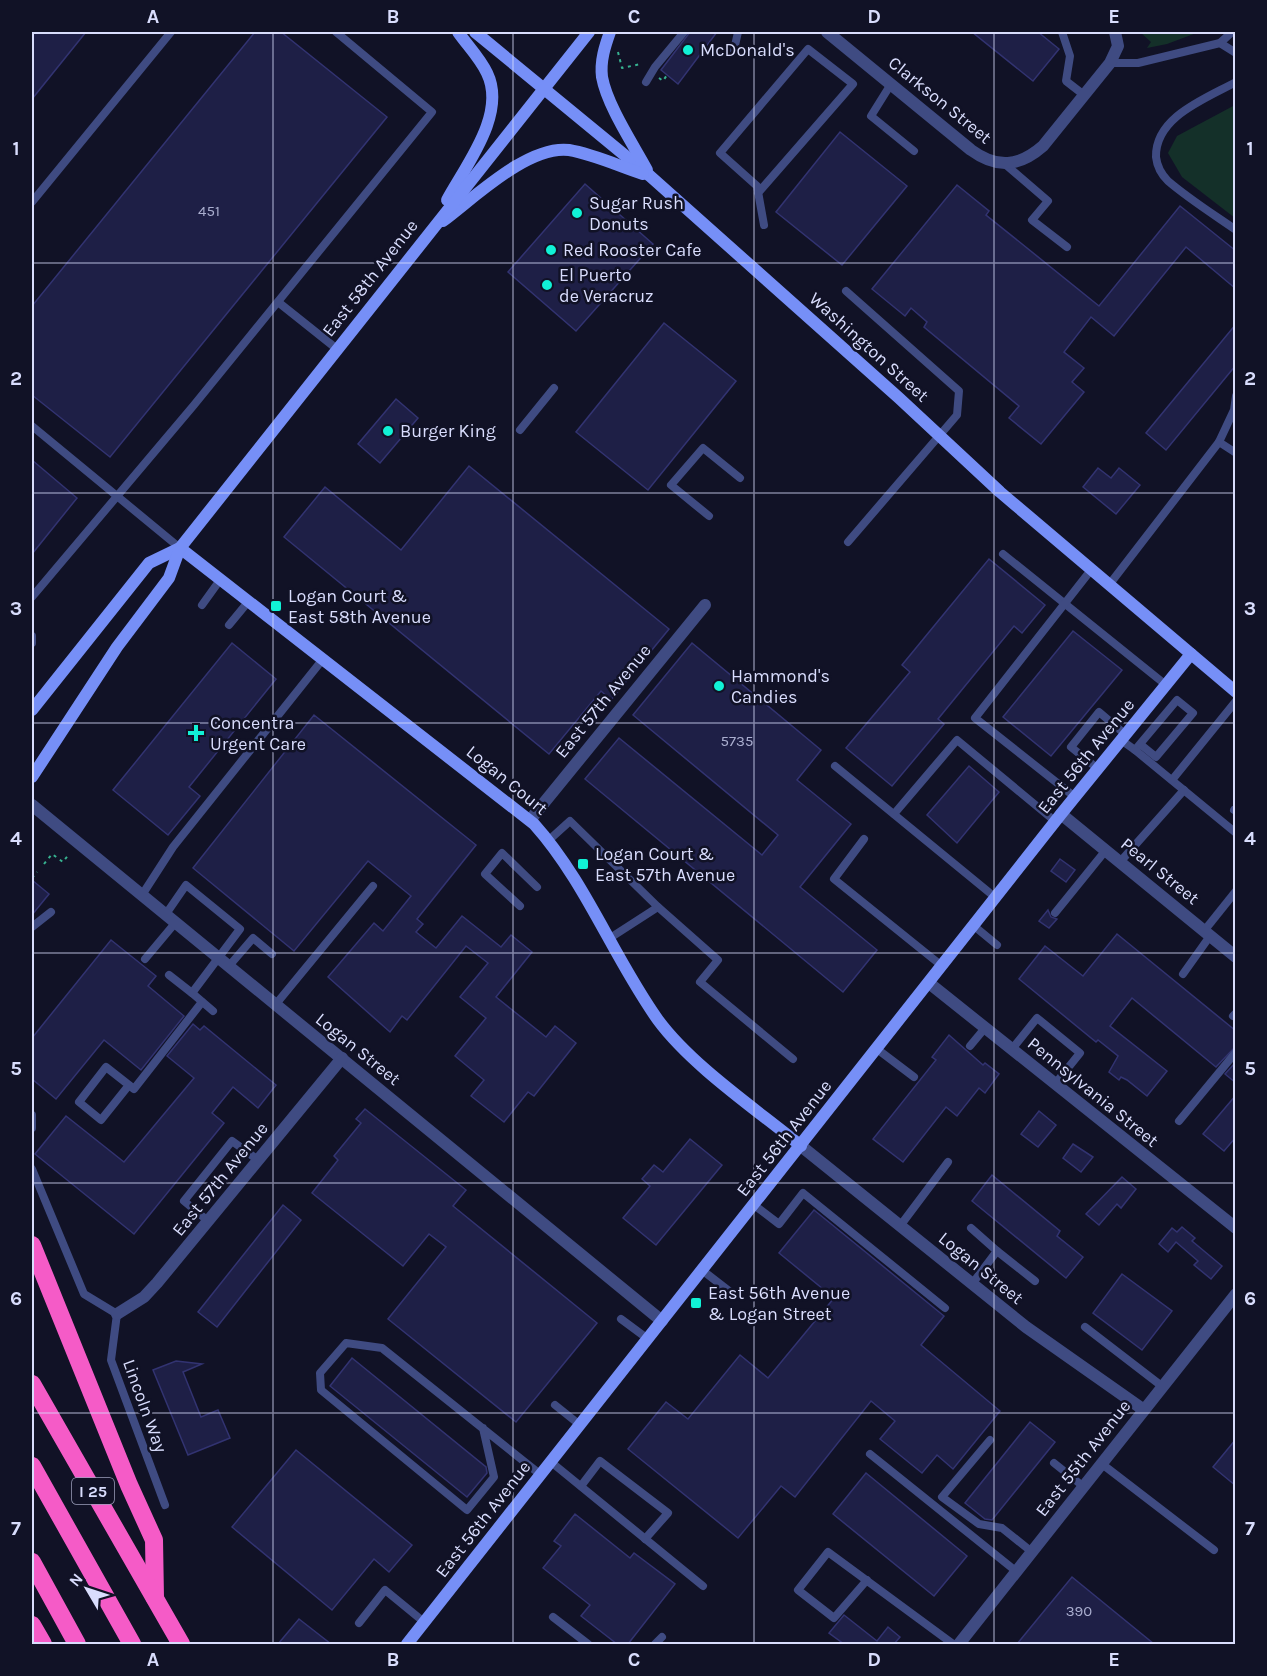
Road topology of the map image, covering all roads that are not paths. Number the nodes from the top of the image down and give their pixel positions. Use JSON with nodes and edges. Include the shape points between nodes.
{"nodes":[{"id":1,"x":171,"y":32,"type":"edge"},
{"id":2,"x":336,"y":32,"type":"edge"},
{"id":3,"x":458,"y":32,"type":"edge"},
{"id":4,"x":475,"y":32,"type":"edge"},
{"id":5,"x":589,"y":32,"type":"edge"},
{"id":6,"x":610,"y":32,"type":"edge"},
{"id":7,"x":684,"y":32,"type":"edge"},
{"id":8,"x":738,"y":32,"type":"edge"},
{"id":9,"x":827,"y":32,"type":"edge"},
{"id":10,"x":1062,"y":32,"type":"edge"},
{"id":11,"x":1233,"y":32,"type":"edge"},
{"id":12,"x":1117,"y":35,"type":"edge"},
{"id":13,"x":1220,"y":43,"type":"junction"},
{"id":14,"x":734,"y":50,"type":"dead end"},
{"id":15,"x":1236,"y":53,"type":"edge"},
{"id":16,"x":1110,"y":63,"type":"junction"},
{"id":17,"x":646,"y":82,"type":"dead end"},
{"id":18,"x":1236,"y":82,"type":"edge"},
{"id":19,"x":891,"y":84,"type":"junction"},
{"id":20,"x":544,"y":87,"type":"junction"},
{"id":21,"x":1084,"y":95,"type":"junction"},
{"id":22,"x":914,"y":151,"type":"dead end"},
{"id":23,"x":1006,"y":165,"type":"junction"},
{"id":24,"x":650,"y":176,"type":"junction"},
{"id":25,"x":758,"y":193,"type":"junction"},
{"id":26,"x":32,"y":202,"type":"edge"},
{"id":27,"x":764,"y":225,"type":"dead end"},
{"id":28,"x":431,"y":230,"type":"junction"},
{"id":29,"x":1236,"y":230,"type":"edge"},
{"id":30,"x":1067,"y":246,"type":"dead end"},
{"id":31,"x":846,"y":291,"type":"dead end"},
{"id":32,"x":278,"y":302,"type":"junction"},
{"id":33,"x":337,"y":348,"type":"junction"},
{"id":34,"x":554,"y":388,"type":"dead end"},
{"id":35,"x":1236,"y":396,"type":"edge"},
{"id":36,"x":32,"y":426,"type":"edge"},
{"id":37,"x":520,"y":430,"type":"dead end"},
{"id":38,"x":940,"y":437,"type":"junction"},
{"id":39,"x":1219,"y":442,"type":"junction"},
{"id":40,"x":1236,"y":453,"type":"edge"},
{"id":41,"x":740,"y":478,"type":"dead end"},
{"id":42,"x":117,"y":497,"type":"junction"},
{"id":43,"x":709,"y":516,"type":"dead end"},
{"id":44,"x":848,"y":542,"type":"dead end"},
{"id":45,"x":180,"y":548,"type":"junction"},
{"id":46,"x":1003,"y":554,"type":"dead end"},
{"id":47,"x":1091,"y":570,"type":"junction"},
{"id":48,"x":220,"y":580,"type":"junction"},
{"id":49,"x":1108,"y":585,"type":"junction"},
{"id":50,"x":32,"y":597,"type":"edge"},
{"id":51,"x":248,"y":602,"type":"junction"},
{"id":52,"x":202,"y":605,"type":"dead end"},
{"id":53,"x":705,"y":605,"type":"dead end"},
{"id":54,"x":1064,"y":605,"type":"junction"},
{"id":55,"x":229,"y":625,"type":"dead end"},
{"id":56,"x":32,"y":636,"type":"edge"},
{"id":57,"x":32,"y":644,"type":"edge"},
{"id":58,"x":1191,"y":654,"type":"junction"},
{"id":59,"x":323,"y":659,"type":"junction"},
{"id":60,"x":1166,"y":686,"type":"junction"},
{"id":61,"x":1233,"y":686,"type":"edge"},
{"id":62,"x":1236,"y":701,"type":"edge"},
{"id":63,"x":32,"y":710,"type":"edge"},
{"id":64,"x":1124,"y":737,"type":"junction"},
{"id":65,"x":1138,"y":747,"type":"junction"},
{"id":66,"x":836,"y":766,"type":"dead end"},
{"id":67,"x":1098,"y":770,"type":"junction"},
{"id":68,"x":32,"y":777,"type":"edge"},
{"id":69,"x":1172,"y":780,"type":"junction"},
{"id":70,"x":1184,"y":790,"type":"junction"},
{"id":71,"x":1075,"y":797,"type":"junction"},
{"id":72,"x":32,"y":805,"type":"edge"},
{"id":73,"x":894,"y":814,"type":"junction"},
{"id":74,"x":1059,"y":818,"type":"junction"},
{"id":75,"x":530,"y":820,"type":"junction"},
{"id":76,"x":1236,"y":832,"type":"edge"},
{"id":77,"x":864,"y":839,"type":"dead end"},
{"id":78,"x":549,"y":840,"type":"junction"},
{"id":79,"x":1106,"y":850,"type":"junction"},
{"id":80,"x":1120,"y":862,"type":"junction"},
{"id":81,"x":373,"y":886,"type":"dead end"},
{"id":82,"x":537,"y":887,"type":"dead end"},
{"id":83,"x":1236,"y":891,"type":"edge"},
{"id":84,"x":142,"y":895,"type":"junction"},
{"id":85,"x":996,"y":898,"type":"junction"},
{"id":86,"x":520,"y":906,"type":"dead end"},
{"id":87,"x":658,"y":907,"type":"junction"},
{"id":88,"x":51,"y":912,"type":"dead end"},
{"id":89,"x":1055,"y":913,"type":"dead end"},
{"id":90,"x":171,"y":918,"type":"junction"},
{"id":91,"x":974,"y":926,"type":"junction"},
{"id":92,"x":32,"y":927,"type":"edge"},
{"id":93,"x":1207,"y":933,"type":"junction"},
{"id":94,"x":610,"y":938,"type":"junction"},
{"id":95,"x":997,"y":945,"type":"dead end"},
{"id":96,"x":272,"y":954,"type":"dead end"},
{"id":97,"x":1236,"y":957,"type":"edge"},
{"id":98,"x":219,"y":958,"type":"junction"},
{"id":99,"x":144,"y":959,"type":"dead end"},
{"id":100,"x":230,"y":966,"type":"junction"},
{"id":101,"x":942,"y":966,"type":"junction"},
{"id":102,"x":1183,"y":974,"type":"dead end"},
{"id":103,"x":169,"y":975,"type":"dead end"},
{"id":104,"x":929,"y":983,"type":"junction"},
{"id":105,"x":192,"y":993,"type":"junction"},
{"id":106,"x":202,"y":1002,"type":"junction"},
{"id":107,"x":276,"y":1004,"type":"junction"},
{"id":108,"x":213,"y":1011,"type":"dead end"},
{"id":109,"x":985,"y":1028,"type":"junction"},
{"id":110,"x":970,"y":1046,"type":"dead end"},
{"id":111,"x":877,"y":1049,"type":"junction"},
{"id":112,"x":1012,"y":1050,"type":"junction"},
{"id":113,"x":1236,"y":1052,"type":"edge"},
{"id":114,"x":342,"y":1058,"type":"junction"},
{"id":115,"x":793,"y":1059,"type":"dead end"},
{"id":116,"x":914,"y":1077,"type":"dead end"},
{"id":117,"x":1055,"y":1084,"type":"junction"},
{"id":118,"x":129,"y":1085,"type":"junction"},
{"id":119,"x":32,"y":1115,"type":"edge"},
{"id":120,"x":1179,"y":1121,"type":"dead end"},
{"id":121,"x":32,"y":1128,"type":"edge"},
{"id":122,"x":801,"y":1146,"type":"junction"},
{"id":123,"x":258,"y":1160,"type":"junction"},
{"id":124,"x":948,"y":1162,"type":"dead end"},
{"id":125,"x":32,"y":1168,"type":"edge"},
{"id":126,"x":754,"y":1205,"type":"junction"},
{"id":127,"x":208,"y":1221,"type":"junction"},
{"id":128,"x":900,"y":1226,"type":"junction"},
{"id":129,"x":971,"y":1228,"type":"dead end"},
{"id":130,"x":1236,"y":1228,"type":"edge"},
{"id":131,"x":32,"y":1245,"type":"edge"},
{"id":132,"x":997,"y":1251,"type":"junction"},
{"id":133,"x":702,"y":1270,"type":"junction"},
{"id":134,"x":1035,"y":1281,"type":"dead end"},
{"id":135,"x":972,"y":1284,"type":"junction"},
{"id":136,"x":729,"y":1291,"type":"dead end"},
{"id":137,"x":1236,"y":1294,"type":"edge"},
{"id":138,"x":945,"y":1308,"type":"dead end"},
{"id":139,"x":117,"y":1314,"type":"junction"},
{"id":140,"x":621,"y":1319,"type":"dead end"},
{"id":141,"x":662,"y":1321,"type":"junction"},
{"id":142,"x":1085,"y":1327,"type":"dead end"},
{"id":143,"x":648,"y":1339,"type":"junction"},
{"id":144,"x":32,"y":1384,"type":"edge"},
{"id":145,"x":1163,"y":1387,"type":"junction"},
{"id":146,"x":555,"y":1405,"type":"dead end"},
{"id":147,"x":1144,"y":1410,"type":"junction"},
{"id":148,"x":580,"y":1425,"type":"junction"},
{"id":149,"x":483,"y":1428,"type":"junction"},
{"id":150,"x":990,"y":1440,"type":"dead end"},
{"id":151,"x":870,"y":1454,"type":"dead end"},
{"id":152,"x":551,"y":1462,"type":"junction"},
{"id":153,"x":1054,"y":1463,"type":"dead end"},
{"id":154,"x":1102,"y":1464,"type":"junction"},
{"id":155,"x":32,"y":1466,"type":"edge"},
{"id":156,"x":541,"y":1475,"type":"junction"},
{"id":157,"x":581,"y":1486,"type":"junction"},
{"id":158,"x":1084,"y":1487,"type":"junction"},
{"id":159,"x":165,"y":1505,"type":"dead end"},
{"id":160,"x":645,"y":1539,"type":"junction"},
{"id":161,"x":1214,"y":1550,"type":"dead end"},
{"id":162,"x":1032,"y":1552,"type":"junction"},
{"id":163,"x":32,"y":1562,"type":"edge"},
{"id":164,"x":1017,"y":1572,"type":"junction"},
{"id":165,"x":867,"y":1580,"type":"junction"},
{"id":166,"x":703,"y":1586,"type":"dead end"},
{"id":167,"x":155,"y":1598,"type":"junction"},
{"id":168,"x":553,"y":1617,"type":"dead end"},
{"id":169,"x":424,"y":1622,"type":"junction"},
{"id":170,"x":359,"y":1623,"type":"dead end"},
{"id":171,"x":32,"y":1625,"type":"edge"},
{"id":172,"x":662,"y":1637,"type":"dead end"},
{"id":173,"x":43,"y":1644,"type":"edge"},
{"id":174,"x":77,"y":1644,"type":"edge"},
{"id":175,"x":132,"y":1644,"type":"edge"},
{"id":176,"x":181,"y":1644,"type":"edge"},
{"id":177,"x":407,"y":1644,"type":"edge"},
{"id":178,"x":588,"y":1644,"type":"edge"},
{"id":179,"x":656,"y":1644,"type":"edge"},
{"id":180,"x":953,"y":1644,"type":"edge"},
{"id":181,"x":959,"y":1644,"type":"edge"}],
"edges":[{"from":1,"to":26,"type":"lane"},
{"from":2,"to":32,"type":"lane","via":[[432,112]]},
{"from":3,"to":28,"type":"main road","via":[[488,74],[493,96],[491,112],[483,135]]},
{"from":4,"to":20,"type":"main road","name":"Washington Street"},
{"from":5,"to":20,"type":"main road","name":"East 58th Avenue"},
{"from":6,"to":24,"type":"main road","via":[[602,59],[602,77]]},
{"from":7,"to":17,"type":"lane"},
{"from":8,"to":14,"type":"lane"},
{"from":9,"to":19,"type":"street","name":"Clarkson Street"},
{"from":10,"to":21,"type":"lane","via":[[1070,56],[1066,81]]},
{"from":11,"to":13,"type":"lane"},
{"from":12,"to":16,"type":"street","via":[[1116,52]]},
{"from":13,"to":15,"type":"lane"},
{"from":13,"to":16,"type":"lane","via":[[1138,63]]},
{"from":16,"to":21,"type":"street"},
{"from":18,"to":29,"type":"lane","via":[[1192,106],[1165,127],[1156,141],[1157,166],[1167,180]]},
{"from":19,"to":22,"type":"lane","via":[[871,116]]},
{"from":19,"to":23,"type":"street","name":"Clarkson Street","via":[[980,157]]},
{"from":20,"to":24,"type":"main road","name":"Washington Street"},
{"from":20,"to":28,"type":"main road","name":"East 58th Avenue"},
{"from":21,"to":23,"type":"street","via":[[1043,146],[1030,157]]},
{"from":23,"to":30,"type":"lane","via":[[1048,201],[1032,220]]},
{"from":24,"to":28,"type":"main road","via":[[568,150],[542,153],[523,162]]},
{"from":24,"to":38,"type":"main road","name":"Washington Street"},
{"from":25,"to":25,"type":"lane","via":[[757,186],[720,153],[808,49],[853,84]]},
{"from":25,"to":27,"type":"lane"},
{"from":28,"to":33,"type":"main road","name":"East 58th Avenue"},
{"from":31,"to":38,"type":"lane","via":[[959,391],[957,415]]},
{"from":32,"to":33,"type":"lane"},
{"from":32,"to":42,"type":"lane"},
{"from":33,"to":45,"type":"main road","name":"East 58th Avenue"},
{"from":34,"to":37,"type":"lane"},
{"from":35,"to":39,"type":"lane"},
{"from":36,"to":42,"type":"lane"},
{"from":38,"to":44,"type":"lane"},
{"from":38,"to":47,"type":"main road","name":"Washington Street"},
{"from":39,"to":40,"type":"lane"},
{"from":39,"to":49,"type":"lane"},
{"from":41,"to":43,"type":"lane","via":[[703,448],[671,485]]},
{"from":42,"to":45,"type":"lane"},
{"from":42,"to":50,"type":"lane"},
{"from":45,"to":48,"type":"main road","name":"Logan Court"},
{"from":45,"to":63,"type":"main road","name":"East 58th Avenue","via":[[149,563]]},
{"from":45,"to":68,"type":"main road","name":"East 58th Avenue","via":[[169,579],[117,647]]},
{"from":46,"to":54,"type":"lane"},
{"from":47,"to":49,"type":"main road","name":"Washington Street"},
{"from":47,"to":54,"type":"lane"},
{"from":48,"to":51,"type":"main road","name":"Logan Court"},
{"from":48,"to":52,"type":"lane"},
{"from":49,"to":58,"type":"main road","name":"Washington Street"},
{"from":51,"to":55,"type":"lane"},
{"from":51,"to":59,"type":"main road","name":"Logan Court"},
{"from":53,"to":75,"type":"street","name":"East 57th Avenue"},
{"from":54,"to":60,"type":"lane"},
{"from":54,"to":71,"type":"lane","via":[[975,718]]},
{"from":56,"to":57,"type":"lane"},
{"from":58,"to":60,"type":"main road","name":"East 56th Avenue"},
{"from":58,"to":61,"type":"main road","name":"Washington Street"},
{"from":59,"to":75,"type":"main road","name":"Logan Court"},
{"from":59,"to":84,"type":"lane","via":[[173,847]]},
{"from":60,"to":64,"type":"main road","name":"East 56th Avenue"},
{"from":62,"to":69,"type":"lane"},
{"from":64,"to":65,"type":"lane"},
{"from":64,"to":67,"type":"main road","name":"East 56th Avenue"},
{"from":64,"to":67,"type":"lane","via":[[1099,712],[1071,747]]},
{"from":65,"to":65,"type":"lane","via":[[1178,700],[1193,713],[1156,757]]},
{"from":65,"to":69,"type":"lane"},
{"from":66,"to":73,"type":"lane"},
{"from":67,"to":71,"type":"main road","name":"East 56th Avenue"},
{"from":69,"to":70,"type":"lane"},
{"from":70,"to":76,"type":"lane"},
{"from":70,"to":80,"type":"lane"},
{"from":71,"to":74,"type":"main road","name":"East 56th Avenue"},
{"from":72,"to":84,"type":"street","name":"Logan Street"},
{"from":73,"to":74,"type":"lane","via":[[957,740]]},
{"from":73,"to":85,"type":"lane"},
{"from":74,"to":79,"type":"street","name":"Pearl Street"},
{"from":74,"to":85,"type":"main road","name":"East 56th Avenue"},
{"from":75,"to":78,"type":"main road","name":"Logan Court"},
{"from":77,"to":101,"type":"lane","via":[[834,879]]},
{"from":78,"to":87,"type":"lane","via":[[570,821]]},
{"from":78,"to":94,"type":"main road","name":"Logan Court"},
{"from":79,"to":80,"type":"street","name":"Pearl Street"},
{"from":79,"to":89,"type":"lane"},
{"from":80,"to":93,"type":"street","name":"Pearl Street"},
{"from":81,"to":107,"type":"lane"},
{"from":82,"to":86,"type":"lane","via":[[502,853],[485,874]]},
{"from":83,"to":93,"type":"lane"},
{"from":84,"to":90,"type":"street","name":"Logan Street"},
{"from":85,"to":91,"type":"main road","name":"East 56th Avenue"},
{"from":87,"to":94,"type":"lane"},
{"from":87,"to":115,"type":"lane","via":[[718,960],[700,982]]},
{"from":88,"to":92,"type":"lane"},
{"from":90,"to":98,"type":"street","name":"Logan Street"},
{"from":90,"to":98,"type":"lane","via":[[186,885],[240,930]]},
{"from":90,"to":99,"type":"lane"},
{"from":91,"to":95,"type":"lane"},
{"from":91,"to":101,"type":"main road","name":"East 56th Avenue"},
{"from":93,"to":97,"type":"street","name":"Pearl Street"},
{"from":93,"to":102,"type":"lane"},
{"from":94,"to":122,"type":"main road","name":"Logan Court","via":[[666,1030]]},
{"from":96,"to":100,"type":"lane","via":[[253,938]]},
{"from":98,"to":100,"type":"street","name":"Logan Street"},
{"from":98,"to":105,"type":"lane"},
{"from":100,"to":107,"type":"street","name":"Logan Street"},
{"from":101,"to":104,"type":"main road","name":"East 56th Avenue"},
{"from":103,"to":105,"type":"lane"},
{"from":104,"to":109,"type":"street","name":"Pennsylvania Street"},
{"from":104,"to":111,"type":"main road","name":"East 56th Avenue"},
{"from":105,"to":106,"type":"lane"},
{"from":106,"to":108,"type":"lane"},
{"from":106,"to":118,"type":"lane","via":[[134,1089]]},
{"from":107,"to":114,"type":"street","name":"Logan Street"},
{"from":109,"to":110,"type":"lane"},
{"from":109,"to":112,"type":"street","name":"Pennsylvania Street"},
{"from":111,"to":116,"type":"lane"},
{"from":111,"to":122,"type":"main road","name":"East 56th Avenue"},
{"from":112,"to":117,"type":"street","name":"Pennsylvania Street"},
{"from":112,"to":117,"type":"lane","via":[[1037,1018],[1080,1053]]},
{"from":113,"to":120,"type":"lane"},
{"from":114,"to":123,"type":"street","name":"East 57th Avenue"},
{"from":114,"to":141,"type":"street","name":"Logan Street"},
{"from":117,"to":130,"type":"street","name":"Pennsylvania Street"},
{"from":118,"to":118,"type":"lane","via":[[106,1067],[79,1102],[101,1120]]},
{"from":119,"to":121,"type":"lane"},
{"from":122,"to":126,"type":"main road","name":"East 56th Avenue"},
{"from":122,"to":128,"type":"street","name":"Logan Street"},
{"from":123,"to":127,"type":"street","name":"East 57th Avenue"},
{"from":123,"to":127,"type":"lane","via":[[232,1141],[225,1149],[184,1201]]},
{"from":124,"to":128,"type":"lane"},
{"from":125,"to":139,"type":"lane","via":[[84,1294]]},
{"from":126,"to":133,"type":"main road","name":"East 56th Avenue"},
{"from":126,"to":138,"type":"lane","via":[[779,1224],[803,1193]]},
{"from":127,"to":139,"type":"street","name":"East 57th Avenue","via":[[148,1293]]},
{"from":128,"to":135,"type":"street","name":"Logan Street"},
{"from":129,"to":132,"type":"lane"},
{"from":131,"to":167,"type":"highway","via":[[154,1540]]},
{"from":132,"to":134,"type":"lane"},
{"from":132,"to":135,"type":"lane"},
{"from":133,"to":136,"type":"lane"},
{"from":133,"to":141,"type":"main road","name":"East 56th Avenue"},
{"from":135,"to":147,"type":"street","name":"Logan Street"},
{"from":137,"to":145,"type":"street","name":"East 55th Avenue"},
{"from":139,"to":159,"type":"lane","name":"Lincoln Way","via":[[111,1360]]},
{"from":140,"to":143,"type":"lane"},
{"from":141,"to":143,"type":"main road","name":"East 56th Avenue"},
{"from":142,"to":145,"type":"lane"},
{"from":143,"to":148,"type":"main road","name":"East 56th Avenue"},
{"from":144,"to":167,"type":"highway","number":"I 25"},
{"from":145,"to":147,"type":"street","name":"East 55th Avenue"},
{"from":146,"to":148,"type":"lane"},
{"from":147,"to":154,"type":"street","name":"East 55th Avenue"},
{"from":148,"to":152,"type":"main road","name":"East 56th Avenue"},
{"from":149,"to":149,"type":"lane","via":[[382,1348],[346,1343],[320,1372],[321,1390],[467,1510],[494,1477]]},
{"from":149,"to":156,"type":"lane"},
{"from":150,"to":162,"type":"lane","via":[[942,1497],[979,1524],[1002,1528]]},
{"from":151,"to":164,"type":"lane"},
{"from":152,"to":156,"type":"main road","name":"East 56th Avenue"},
{"from":152,"to":157,"type":"lane"},
{"from":153,"to":158,"type":"lane"},
{"from":154,"to":158,"type":"street","name":"East 55th Avenue"},
{"from":154,"to":161,"type":"lane"},
{"from":155,"to":175,"type":"highway"},
{"from":156,"to":169,"type":"main road","name":"East 56th Avenue"},
{"from":157,"to":160,"type":"lane"},
{"from":157,"to":160,"type":"lane","via":[[600,1461],[668,1513]]},
{"from":158,"to":162,"type":"street","name":"East 55th Avenue"},
{"from":160,"to":166,"type":"lane"},
{"from":162,"to":164,"type":"street","name":"East 55th Avenue"},
{"from":163,"to":174,"type":"highway"},
{"from":164,"to":181,"type":"street","name":"East 55th Avenue"},
{"from":165,"to":165,"type":"lane","via":[[828,1552],[798,1590],[834,1618]]},
{"from":165,"to":180,"type":"lane"},
{"from":167,"to":176,"type":"highway","number":"I 25"},
{"from":168,"to":178,"type":"lane"},
{"from":169,"to":170,"type":"lane","via":[[385,1590]]},
{"from":169,"to":177,"type":"main road","name":"East 56th Avenue"},
{"from":171,"to":173,"type":"highway"},
{"from":172,"to":179,"type":"lane"}]}
